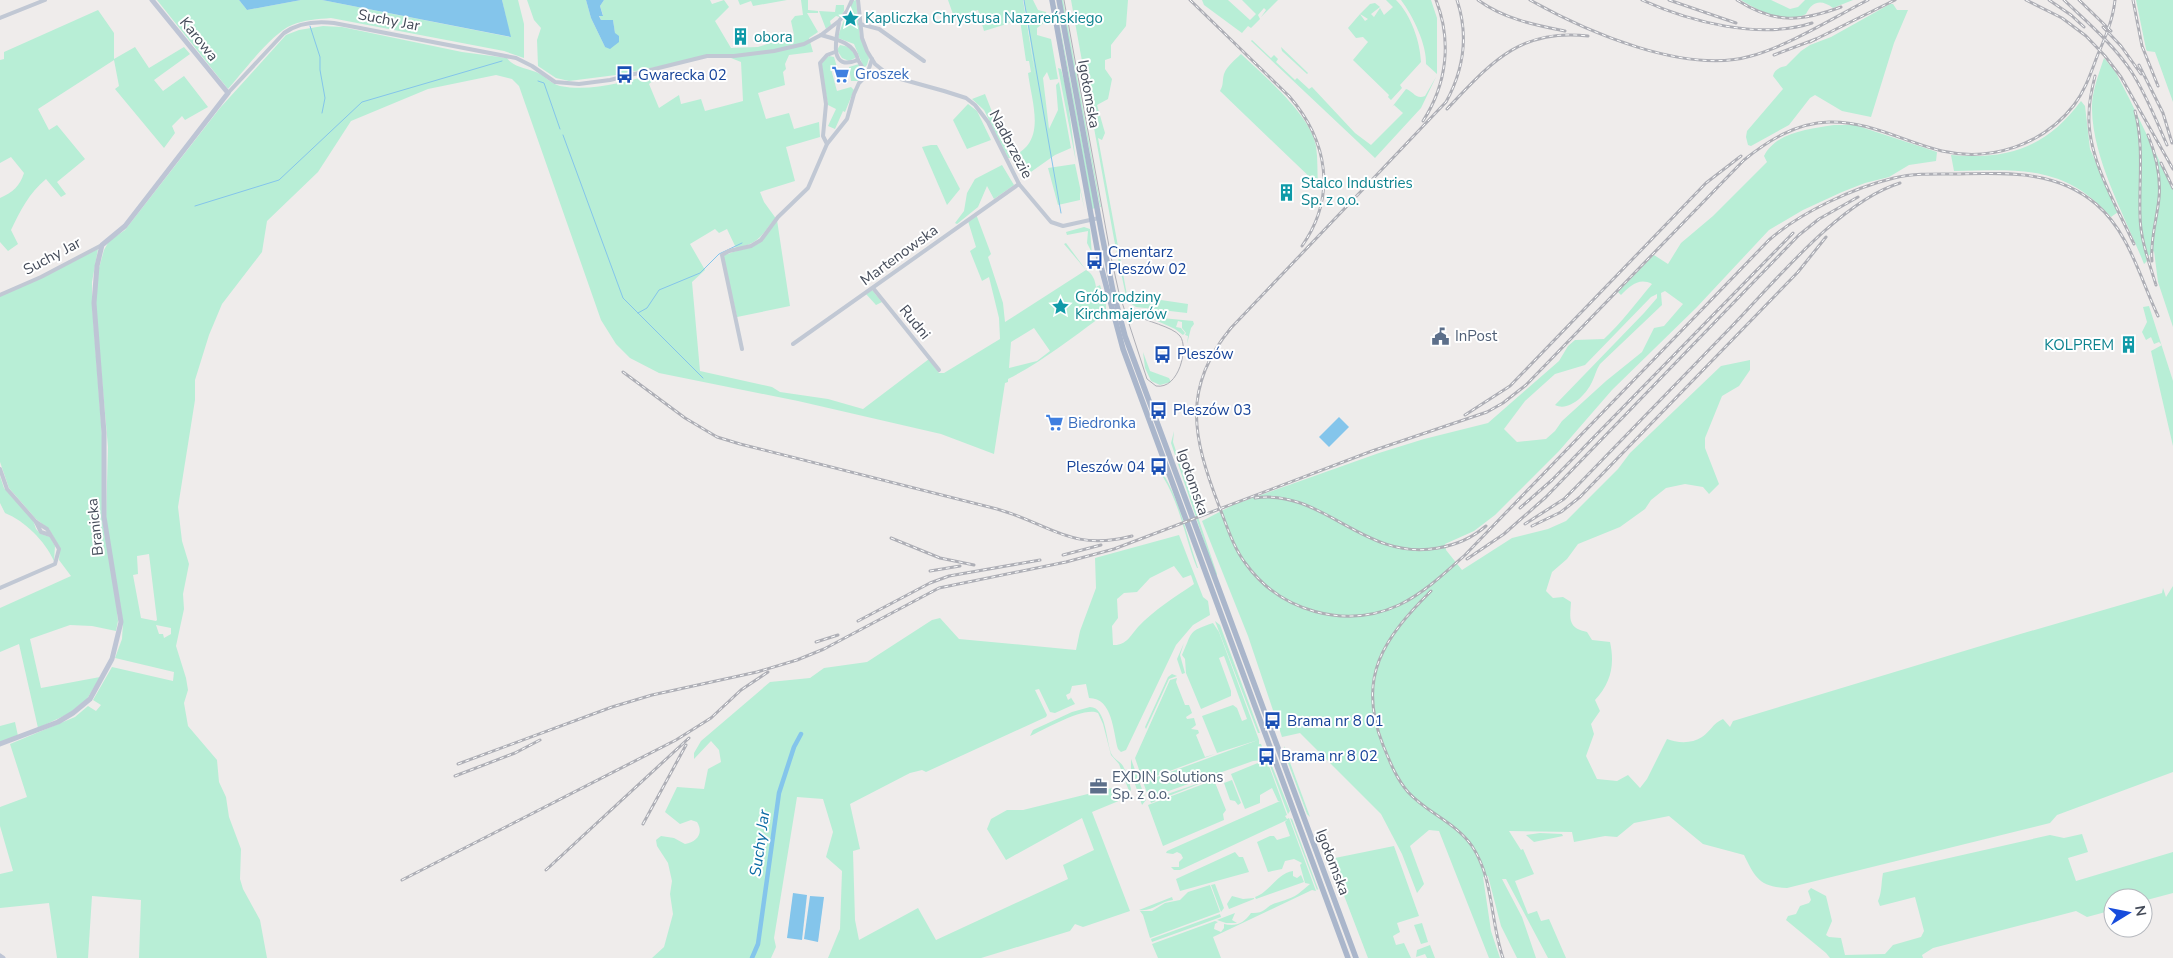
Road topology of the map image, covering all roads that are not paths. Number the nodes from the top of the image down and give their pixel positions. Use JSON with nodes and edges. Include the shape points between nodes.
{"nodes":[{"id":1,"x":45,"y":0,"type":"edge"},
{"id":2,"x":152,"y":0,"type":"edge"},
{"id":3,"x":852,"y":0,"type":"edge"},
{"id":4,"x":858,"y":0,"type":"edge"},
{"id":5,"x":1052,"y":0,"type":"edge"},
{"id":6,"x":1059,"y":0,"type":"edge"},
{"id":7,"x":0,"y":18,"type":"edge"},
{"id":8,"x":839,"y":21,"type":"junction"},
{"id":9,"x":860,"y":24,"type":"junction"},
{"id":10,"x":822,"y":35,"type":"junction"},
{"id":11,"x":836,"y":40,"type":"junction"},
{"id":12,"x":835,"y":52,"type":"junction"},
{"id":13,"x":872,"y":59,"type":"junction"},
{"id":14,"x":858,"y":60,"type":"junction"},
{"id":15,"x":924,"y":61,"type":"dead end"},
{"id":16,"x":867,"y":74,"type":"junction"},
{"id":17,"x":890,"y":76,"type":"junction"},
{"id":18,"x":228,"y":93,"type":"junction"},
{"id":19,"x":827,"y":144,"type":"junction"},
{"id":20,"x":1019,"y":184,"type":"junction"},
{"id":21,"x":1099,"y":218,"type":"junction"},
{"id":22,"x":1092,"y":220,"type":"junction"},
{"id":23,"x":102,"y":245,"type":"junction"},
{"id":24,"x":873,"y":288,"type":"junction"},
{"id":25,"x":0,"y":295,"type":"edge"},
{"id":26,"x":793,"y":344,"type":"dead end"},
{"id":27,"x":742,"y":349,"type":"dead end"},
{"id":28,"x":939,"y":370,"type":"dead end"},
{"id":29,"x":0,"y":469,"type":"edge"},
{"id":30,"x":1212,"y":582,"type":"junction"},
{"id":31,"x":0,"y":588,"type":"edge"},
{"id":32,"x":1216,"y":593,"type":"junction"},
{"id":33,"x":0,"y":744,"type":"edge"},
{"id":34,"x":1343,"y":923,"type":"junction"},
{"id":35,"x":0,"y":956,"type":"edge"},
{"id":36,"x":3,"y":958,"type":"edge"},
{"id":37,"x":1346,"y":958,"type":"edge"},
{"id":38,"x":1356,"y":958,"type":"edge"},
{"id":39,"x":1360,"y":958,"type":"edge"}],
"edges":[{"from":1,"to":7,"type":"street"},
{"from":2,"to":18,"type":"street","name":"Karowa"},
{"from":3,"to":8,"type":"street","name":"Suchy Jar"},
{"from":4,"to":9,"type":"street","name":"Nadbrzezie"},
{"from":5,"to":22,"type":"main road","name":"Igołomska"},
{"from":6,"to":21,"type":"main road","name":"Igołomska"},
{"from":8,"to":10,"type":"street","name":"Suchy Jar"},
{"from":8,"to":11,"type":"street"},
{"from":9,"to":13,"type":"street","name":"Nadbrzezie","via":[[862,38]]},
{"from":9,"to":15,"type":"street","via":[[879,29]]},
{"from":10,"to":11,"type":"street"},
{"from":10,"to":18,"type":"street","name":"Suchy Jar","via":[[804,44],[774,51],[707,56],[637,74],[571,84],[556,82],[516,58],[316,22],[284,33]]},
{"from":11,"to":12,"type":"street"},
{"from":11,"to":14,"type":"street","via":[[852,47]]},
{"from":12,"to":14,"type":"street","via":[[842,61]]},
{"from":12,"to":19,"type":"street","via":[[820,63],[826,104],[823,136]]},
{"from":13,"to":16,"type":"street"},
{"from":13,"to":17,"type":"street","name":"Nadbrzezie"},
{"from":14,"to":16,"type":"street"},
{"from":16,"to":17,"type":"street"},
{"from":16,"to":19,"type":"street","via":[[854,94],[847,119]]},
{"from":17,"to":20,"type":"street","name":"Nadbrzezie","via":[[952,93],[975,104],[988,122]]},
{"from":18,"to":23,"type":"street","name":"Suchy Jar","via":[[125,226]]},
{"from":19,"to":27,"type":"street","via":[[808,188],[778,216],[761,240],[722,255]]},
{"from":20,"to":22,"type":"street","name":"Nadbrzezie","via":[[1054,224],[1062,226]]},
{"from":20,"to":24,"type":"street","name":"Martenowska"},
{"from":21,"to":22,"type":"street","name":"Nadbrzezie"},
{"from":21,"to":30,"type":"main road","name":"Igołomska","via":[[1130,352],[1164,437]]},
{"from":22,"to":30,"type":"main road","name":"Igołomska","via":[[1123,348]]},
{"from":23,"to":25,"type":"street","name":"Suchy Jar"},
{"from":23,"to":33,"type":"street","name":"Branicka","via":[[94,303],[104,433],[104,517],[121,622],[119,635],[106,672],[90,700],[58,722]]},
{"from":24,"to":26,"type":"street","name":"Martenowska"},
{"from":24,"to":28,"type":"street","name":"Rudni"},
{"from":29,"to":31,"type":"street","via":[[7,489],[36,522],[47,529],[59,549],[55,564]]},
{"from":30,"to":32,"type":"main road","name":"Igołomska"},
{"from":32,"to":34,"type":"main road","name":"Igołomska"},
{"from":32,"to":37,"type":"main road","name":"Igołomska"},
{"from":34,"to":38,"type":"main road","name":"Igołomska"},
{"from":34,"to":39,"type":"main road"},
{"from":35,"to":36,"type":"street"}]}
